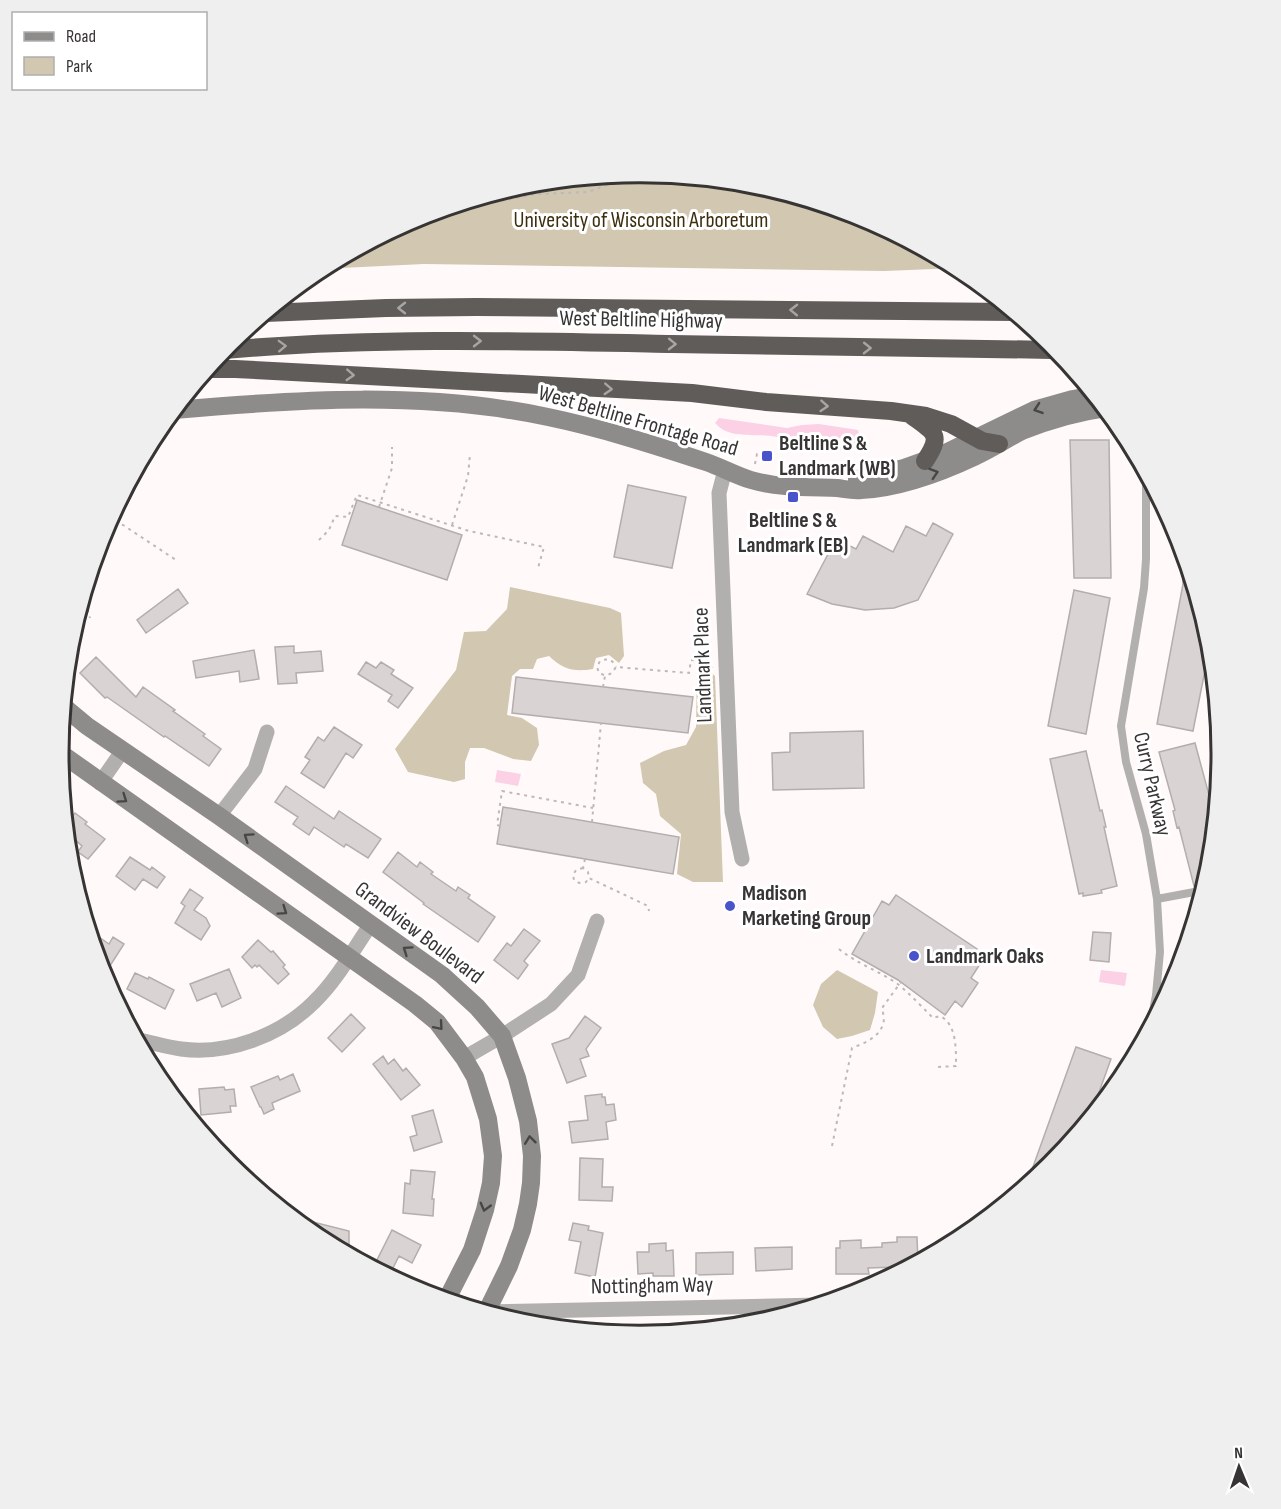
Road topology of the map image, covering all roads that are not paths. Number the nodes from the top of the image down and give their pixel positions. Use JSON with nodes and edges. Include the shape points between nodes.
{"nodes":[{"id":1,"x":991,"y":304,"type":"edge"},
{"id":2,"x":874,"y":311,"type":"junction"},
{"id":3,"x":279,"y":312,"type":"edge"},
{"id":4,"x":1001,"y":312,"type":"edge"},
{"id":5,"x":237,"y":349,"type":"edge"},
{"id":6,"x":1045,"y":350,"type":"edge"},
{"id":7,"x":219,"y":369,"type":"edge"},
{"id":8,"x":1085,"y":397,"type":"edge"},
{"id":9,"x":186,"y":409,"type":"edge"},
{"id":10,"x":1096,"y":409,"type":"edge"},
{"id":11,"x":908,"y":414,"type":"junction"},
{"id":12,"x":975,"y":438,"type":"junction"},
{"id":13,"x":999,"y":444,"type":"junction"},
{"id":14,"x":925,"y":461,"type":"junction"},
{"id":15,"x":725,"y":470,"type":"junction"},
{"id":16,"x":836,"y":488,"type":"junction"},
{"id":17,"x":1146,"y":489,"type":"edge"},
{"id":18,"x":71,"y":712,"type":"edge"},
{"id":19,"x":267,"y":732,"type":"dead end"},
{"id":20,"x":123,"y":750,"type":"junction"},
{"id":21,"x":69,"y":760,"type":"edge"},
{"id":22,"x":100,"y":783,"type":"junction"},
{"id":23,"x":219,"y":816,"type":"junction"},
{"id":24,"x":742,"y":859,"type":"dead end"},
{"id":25,"x":1195,"y":892,"type":"edge"},
{"id":26,"x":1157,"y":899,"type":"junction"},
{"id":27,"x":597,"y":921,"type":"dead end"},
{"id":28,"x":371,"y":924,"type":"junction"},
{"id":29,"x":348,"y":957,"type":"junction"},
{"id":30,"x":1154,"y":1004,"type":"edge"},
{"id":31,"x":502,"y":1036,"type":"junction"},
{"id":32,"x":147,"y":1041,"type":"edge"},
{"id":33,"x":464,"y":1058,"type":"junction"},
{"id":34,"x":450,"y":1293,"type":"edge"},
{"id":35,"x":489,"y":1306,"type":"edge"},
{"id":36,"x":792,"y":1306,"type":"edge"},
{"id":37,"x":517,"y":1312,"type":"edge"}],
"edges":[{"from":1,"to":2,"type":"highway"},
{"from":2,"to":3,"type":"highway","name":"West Beltline Highway","one_way":true,"via":[[476,307]]},
{"from":2,"to":4,"type":"highway","name":"West Beltline Highway"},
{"from":5,"to":6,"type":"highway","name":"West Beltline Highway","one_way":true,"via":[[398,341],[513,341]]},
{"from":7,"to":11,"type":"highway","one_way":true,"via":[[692,393]]},
{"from":8,"to":12,"type":"street","name":"West Beltline Frontage Road","one_way":true,"via":[[1034,410]]},
{"from":9,"to":15,"type":"street","name":"West Beltline Frontage Road","via":[[348,400],[409,400],[502,408],[634,440]]},
{"from":10,"to":13,"type":"street","name":"West Beltline Frontage Road","via":[[1052,419]]},
{"from":11,"to":12,"type":"highway","via":[[951,424]]},
{"from":11,"to":14,"type":"highway","via":[[932,431],[935,439]]},
{"from":12,"to":13,"type":"highway"},
{"from":12,"to":14,"type":"street","name":"West Beltline Frontage Road"},
{"from":16,"to":13,"type":"street","name":"West Beltline Frontage Road","one_way":true,"via":[[859,490],[896,484],[939,472]]},
{"from":14,"to":16,"type":"street","name":"West Beltline Frontage Road","via":[[855,479]]},
{"from":15,"to":16,"type":"street","name":"West Beltline Frontage Road","via":[[778,485]]},
{"from":15,"to":24,"type":"street","name":"Landmark Place","via":[[719,493],[732,812]]},
{"from":17,"to":26,"type":"lane","name":"Curry Parkway","via":[[1144,588],[1120,726]]},
{"from":18,"to":20,"type":"street","name":"Grandview Boulevard"},
{"from":19,"to":23,"type":"street","via":[[255,769]]},
{"from":20,"to":22,"type":"street"},
{"from":20,"to":23,"type":"street","name":"Grandview Boulevard"},
{"from":21,"to":22,"type":"street"},
{"from":22,"to":29,"type":"street","one_way":true},
{"from":28,"to":23,"type":"street","name":"Grandview Boulevard","one_way":true},
{"from":25,"to":26,"type":"lane"},
{"from":26,"to":30,"type":"lane","name":"Curry Parkway","via":[[1160,952]]},
{"from":27,"to":31,"type":"street","via":[[578,975],[551,1004]]},
{"from":28,"to":29,"type":"street"},
{"from":31,"to":28,"type":"street","name":"Grandview Boulevard","one_way":true,"via":[[442,975]]},
{"from":29,"to":32,"type":"street","via":[[314,1002],[294,1019],[258,1039],[218,1049],[182,1049]]},
{"from":29,"to":33,"type":"street","one_way":true,"via":[[437,1022]]},
{"from":31,"to":33,"type":"street"},
{"from":35,"to":31,"type":"street","name":"Grandview Boulevard","one_way":true,"via":[[522,1230],[531,1183],[528,1120]]},
{"from":33,"to":34,"type":"street","one_way":true,"via":[[475,1077],[488,1119],[493,1156],[485,1210],[472,1250]]},
{"from":36,"to":37,"type":"street","name":"Nottingham Way"}]}
